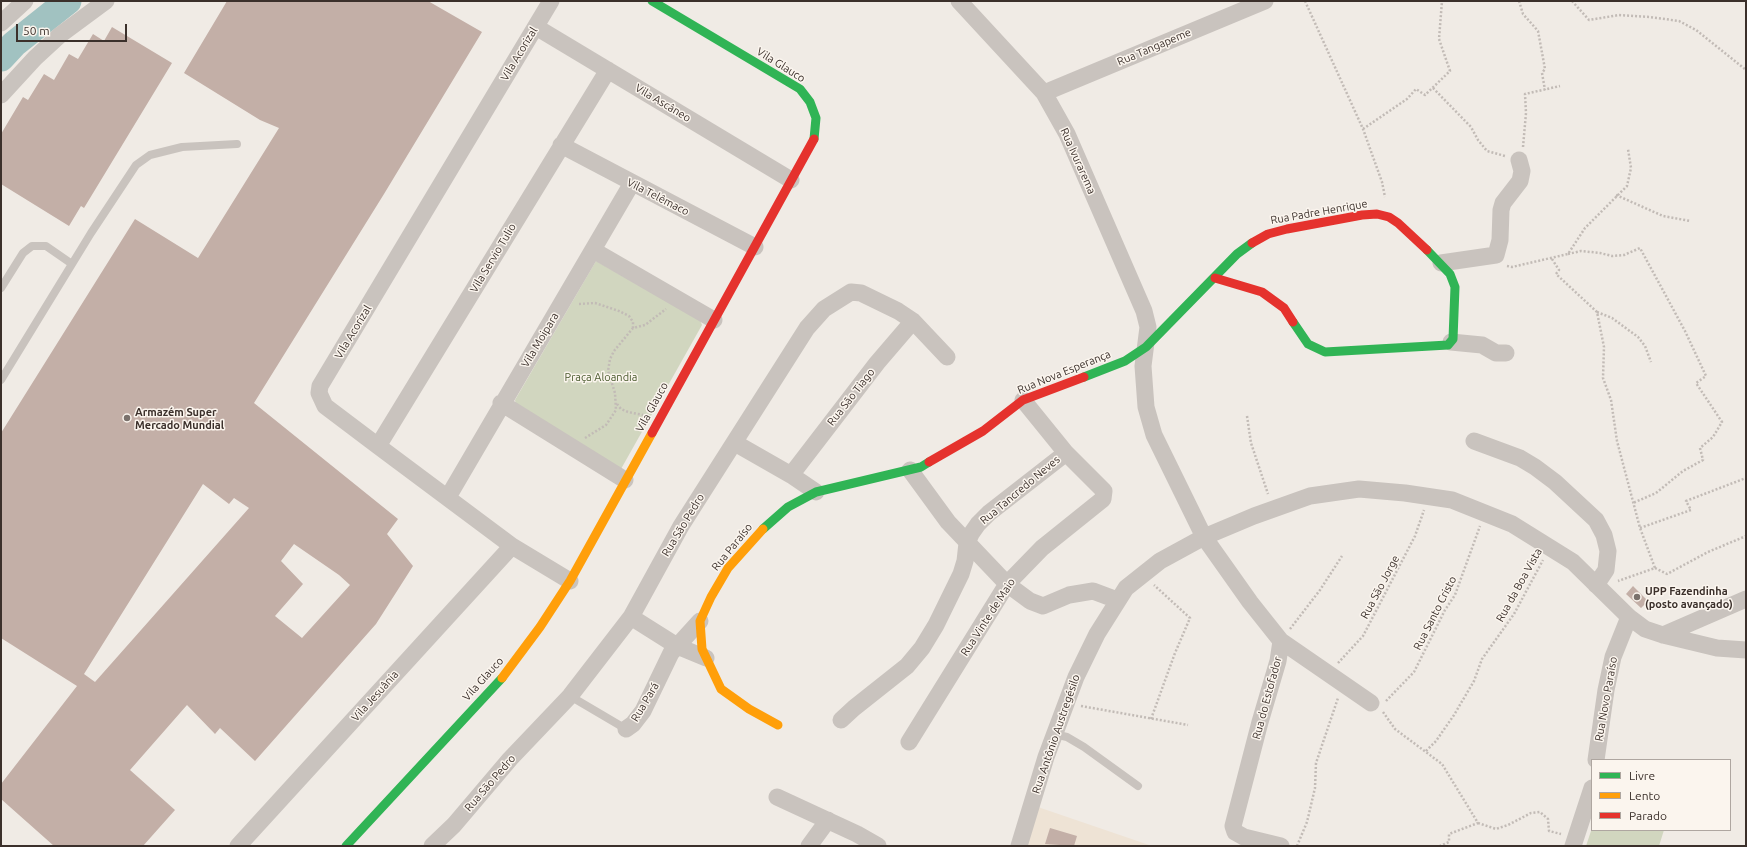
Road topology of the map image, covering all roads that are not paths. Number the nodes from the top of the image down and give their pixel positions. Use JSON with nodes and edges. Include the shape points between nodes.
{"nodes":[{"id":1,"x":25,"y":1,"type":"edge"},
{"id":2,"x":106,"y":1,"type":"edge"},
{"id":3,"x":551,"y":1,"type":"edge"},
{"id":4,"x":652,"y":1,"type":"edge"},
{"id":5,"x":959,"y":1,"type":"edge"},
{"id":6,"x":1265,"y":1,"type":"edge"},
{"id":7,"x":1,"y":23,"type":"edge"},
{"id":8,"x":536,"y":27,"type":"junction"},
{"id":9,"x":608,"y":70,"type":"junction"},
{"id":10,"x":1,"y":94,"type":"edge"},
{"id":11,"x":1044,"y":94,"type":"junction"},
{"id":12,"x":236,"y":144,"type":"dead end"},
{"id":13,"x":561,"y":145,"type":"junction"},
{"id":14,"x":1519,"y":160,"type":"road end"},
{"id":15,"x":791,"y":180,"type":"junction"},
{"id":16,"x":632,"y":183,"type":"junction"},
{"id":17,"x":755,"y":247,"type":"junction"},
{"id":18,"x":593,"y":250,"type":"junction"},
{"id":19,"x":1441,"y":263,"type":"junction"},
{"id":20,"x":72,"y":264,"type":"junction"},
{"id":21,"x":1215,"y":278,"type":"junction"},
{"id":22,"x":1,"y":288,"type":"edge"},
{"id":23,"x":714,"y":320,"type":"junction"},
{"id":24,"x":913,"y":321,"type":"junction"},
{"id":25,"x":1451,"y":342,"type":"junction"},
{"id":26,"x":1146,"y":347,"type":"junction"},
{"id":27,"x":1506,"y":353,"type":"dead end"},
{"id":28,"x":947,"y":357,"type":"dead end"},
{"id":29,"x":1,"y":380,"type":"edge"},
{"id":30,"x":1023,"y":400,"type":"junction"},
{"id":31,"x":501,"y":403,"type":"junction"},
{"id":32,"x":1474,"y":441,"type":"dead end"},
{"id":33,"x":735,"y":443,"type":"junction"},
{"id":34,"x":378,"y":446,"type":"junction"},
{"id":35,"x":1066,"y":453,"type":"junction"},
{"id":36,"x":910,"y":470,"type":"junction"},
{"id":37,"x":791,"y":475,"type":"junction"},
{"id":38,"x":625,"y":480,"type":"junction"},
{"id":39,"x":816,"y":492,"type":"junction"},
{"id":40,"x":448,"y":497,"type":"junction"},
{"id":41,"x":1204,"y":537,"type":"junction"},
{"id":42,"x":967,"y":543,"type":"junction"},
{"id":43,"x":512,"y":546,"type":"junction"},
{"id":44,"x":570,"y":581,"type":"junction"},
{"id":45,"x":1007,"y":584,"type":"junction"},
{"id":46,"x":1597,"y":586,"type":"junction"},
{"id":47,"x":1746,"y":599,"type":"edge"},
{"id":48,"x":1117,"y":600,"type":"junction"},
{"id":49,"x":631,"y":617,"type":"junction"},
{"id":50,"x":1629,"y":617,"type":"junction"},
{"id":51,"x":700,"y":621,"type":"junction"},
{"id":52,"x":1663,"y":635,"type":"junction"},
{"id":53,"x":1281,"y":641,"type":"junction"},
{"id":54,"x":677,"y":646,"type":"junction"},
{"id":55,"x":1746,"y":650,"type":"edge"},
{"id":56,"x":706,"y":658,"type":"junction"},
{"id":57,"x":570,"y":696,"type":"junction"},
{"id":58,"x":1375,"y":705,"type":"road end"},
{"id":59,"x":841,"y":720,"type":"dead end"},
{"id":60,"x":778,"y":725,"type":"dead end"},
{"id":61,"x":626,"y":729,"type":"joint"},
{"id":62,"x":1054,"y":734,"type":"junction"},
{"id":63,"x":908,"y":742,"type":"dead end"},
{"id":64,"x":1596,"y":759,"type":"edge"},
{"id":65,"x":1138,"y":786,"type":"dead end"},
{"id":66,"x":1591,"y":791,"type":"edge"},
{"id":67,"x":777,"y":797,"type":"dead end"},
{"id":68,"x":828,"y":820,"type":"junction"},
{"id":69,"x":1240,"y":838,"type":"edge"},
{"id":70,"x":1574,"y":844,"type":"edge"},
{"id":71,"x":238,"y":846,"type":"edge"},
{"id":72,"x":346,"y":846,"type":"edge"},
{"id":73,"x":432,"y":846,"type":"edge"},
{"id":74,"x":809,"y":846,"type":"edge"},
{"id":75,"x":878,"y":846,"type":"edge"},
{"id":76,"x":1019,"y":846,"type":"edge"},
{"id":77,"x":1281,"y":846,"type":"edge"}],
"edges":[{"from":1,"to":7,"type":"street"},
{"from":2,"to":10,"type":"street","via":[[60,35]]},
{"from":3,"to":8,"type":"street","name":"Vila Acorizal"},
{"from":4,"to":15,"type":"street","name":"Vila Glauco","via":[[800,89],[810,102],[816,118],[816,131],[813,142]]},
{"from":5,"to":11,"type":"street","name":"Rua Ivurarema"},
{"from":6,"to":11,"type":"street","name":"Rua Tangapeme"},
{"from":8,"to":9,"type":"street","name":"Vila Ascâneo"},
{"from":8,"to":34,"type":"street","name":"Vila Acorizal","via":[[320,386],[319,393],[325,406]]},
{"from":9,"to":13,"type":"street","name":"Vila Servio Tulio"},
{"from":9,"to":15,"type":"street","name":"Vila Ascâneo"},
{"from":11,"to":26,"type":"street","name":"Rua Ivurarema","via":[[1067,134],[1144,311],[1148,326]]},
{"from":12,"to":20,"type":"lane","via":[[182,147],[150,155],[136,165]]},
{"from":13,"to":16,"type":"street","name":"Vila Telêmaco"},
{"from":13,"to":34,"type":"street","name":"Vila Servio Tulio"},
{"from":14,"to":19,"type":"street","via":[[1522,171],[1520,181],[1503,203],[1496,255]]},
{"from":15,"to":17,"type":"street","name":"Vila Glauco"},
{"from":16,"to":17,"type":"street","name":"Vila Telêmaco"},
{"from":16,"to":18,"type":"street","name":"Vila Moipara"},
{"from":17,"to":23,"type":"street","name":"Vila Glauco"},
{"from":18,"to":23,"type":"street"},
{"from":18,"to":31,"type":"street","name":"Vila Moipara"},
{"from":19,"to":21,"type":"street","name":"Rua Padre Henrique","via":[[1398,223],[1376,214],[1268,234],[1249,244]]},
{"from":19,"to":25,"type":"street","name":"Rua Padre Henrique","via":[[1450,274],[1455,287]]},
{"from":20,"to":22,"type":"lane","via":[[46,246],[32,246],[23,253]]},
{"from":20,"to":29,"type":"lane"},
{"from":21,"to":25,"type":"street","via":[[1262,292],[1274,300],[1284,308],[1308,344],[1320,350],[1442,346]]},
{"from":21,"to":26,"type":"street","name":"Rua Padre Henrique"},
{"from":23,"to":38,"type":"street","name":"Vila Glauco"},
{"from":24,"to":28,"type":"street","name":"Rua São Pedro"},
{"from":24,"to":33,"type":"street","name":"Rua São Pedro","via":[[861,293],[851,292],[824,309],[807,328]]},
{"from":24,"to":37,"type":"street","name":"Rua São Tiago"},
{"from":25,"to":27,"type":"street","via":[[1482,345],[1496,353]]},
{"from":26,"to":30,"type":"street","name":"Rua Nova Esperança","via":[[1125,361]]},
{"from":26,"to":41,"type":"street","name":"Rua Ivurarema","via":[[1143,366],[1146,407],[1154,434]]},
{"from":30,"to":35,"type":"street"},
{"from":30,"to":36,"type":"street","name":"Rua Nova Esperança","via":[[983,431],[934,461]]},
{"from":31,"to":38,"type":"street"},
{"from":31,"to":40,"type":"street","name":"Vila Moipara"},
{"from":32,"to":46,"type":"street","via":[[1520,458],[1535,467],[1596,520],[1604,535],[1608,551],[1606,570]]},
{"from":33,"to":37,"type":"street"},
{"from":33,"to":49,"type":"street","name":"Rua São Pedro","via":[[681,526]]},
{"from":34,"to":40,"type":"street","name":"Vila Acorizal"},
{"from":35,"to":42,"type":"street","name":"Rua Tancredo Neves","via":[[989,513],[970,534]]},
{"from":35,"to":45,"type":"street","name":"Rua Vinte de Maio","via":[[1104,491],[1102,502],[1042,548]]},
{"from":36,"to":39,"type":"street","name":"Rua Paraíso"},
{"from":36,"to":42,"type":"street","via":[[948,522]]},
{"from":37,"to":39,"type":"street"},
{"from":38,"to":44,"type":"street","name":"Vila Glauco"},
{"from":39,"to":51,"type":"street","name":"Rua Paraíso","via":[[788,506],[766,525],[728,568]]},
{"from":40,"to":43,"type":"street","name":"Vila Acorizal"},
{"from":41,"to":46,"type":"street","name":"Rua Antônio Austregésilo","via":[[1310,496],[1359,489],[1429,497],[1452,500],[1512,524],[1573,562]]},
{"from":41,"to":48,"type":"street","name":"Rua Antônio Austregésilo","via":[[1143,573]]},
{"from":41,"to":53,"type":"street","name":"Rua Ivurarema","via":[[1254,608]]},
{"from":42,"to":45,"type":"street"},
{"from":42,"to":59,"type":"street","name":"Rua Tancredo Neves","via":[[961,574],[922,648],[903,670]]},
{"from":43,"to":44,"type":"street","name":"Vila Acorizal"},
{"from":43,"to":71,"type":"street","name":"Vila Jesuânia"},
{"from":44,"to":72,"type":"street","name":"Vila Glauco","via":[[510,667]]},
{"from":45,"to":48,"type":"street","via":[[1030,601],[1043,606],[1069,595],[1093,591]]},
{"from":45,"to":63,"type":"street","name":"Rua Vinte de Maio"},
{"from":46,"to":50,"type":"street","name":"Rua Antônio Austregésilo"},
{"from":47,"to":52,"type":"street"},
{"from":48,"to":62,"type":"street","name":"Rua Antônio Austregésilo","via":[[1093,641]]},
{"from":49,"to":54,"type":"street"},
{"from":49,"to":57,"type":"street","name":"Rua São Pedro"},
{"from":50,"to":52,"type":"street","name":"Rua Antônio Austregésilo","via":[[1645,629]]},
{"from":50,"to":64,"type":"street","name":"Rua Novo Paraíso","via":[[1612,664]]},
{"from":51,"to":54,"type":"street","name":"Rua Pará"},
{"from":51,"to":56,"type":"street","name":"Rua Paraíso","via":[[702,649]]},
{"from":52,"to":55,"type":"street","name":"Rua Antônio Austregésilo","via":[[1717,648]]},
{"from":53,"to":58,"type":"street","name":"Rua Ivurarema"},
{"from":53,"to":69,"type":"street","name":"Rua do Estofador","via":[[1278,661],[1233,826]]},
{"from":54,"to":56,"type":"street"},
{"from":54,"to":61,"type":"street","name":"Rua Pará","via":[[671,652],[643,711]]},
{"from":56,"to":60,"type":"street","name":"Rua Paraíso","via":[[721,689]]},
{"from":57,"to":61,"type":"lane","name":"Rua Pará"},
{"from":57,"to":73,"type":"street","name":"Rua São Pedro"},
{"from":62,"to":65,"type":"lane","via":[[1067,737],[1084,747]]},
{"from":62,"to":76,"type":"street","name":"Rua Antônio Austregésilo"},
{"from":66,"to":70,"type":"street"},
{"from":67,"to":68,"type":"street"},
{"from":68,"to":74,"type":"street"},
{"from":68,"to":75,"type":"street"},
{"from":69,"to":77,"type":"street"}]}
